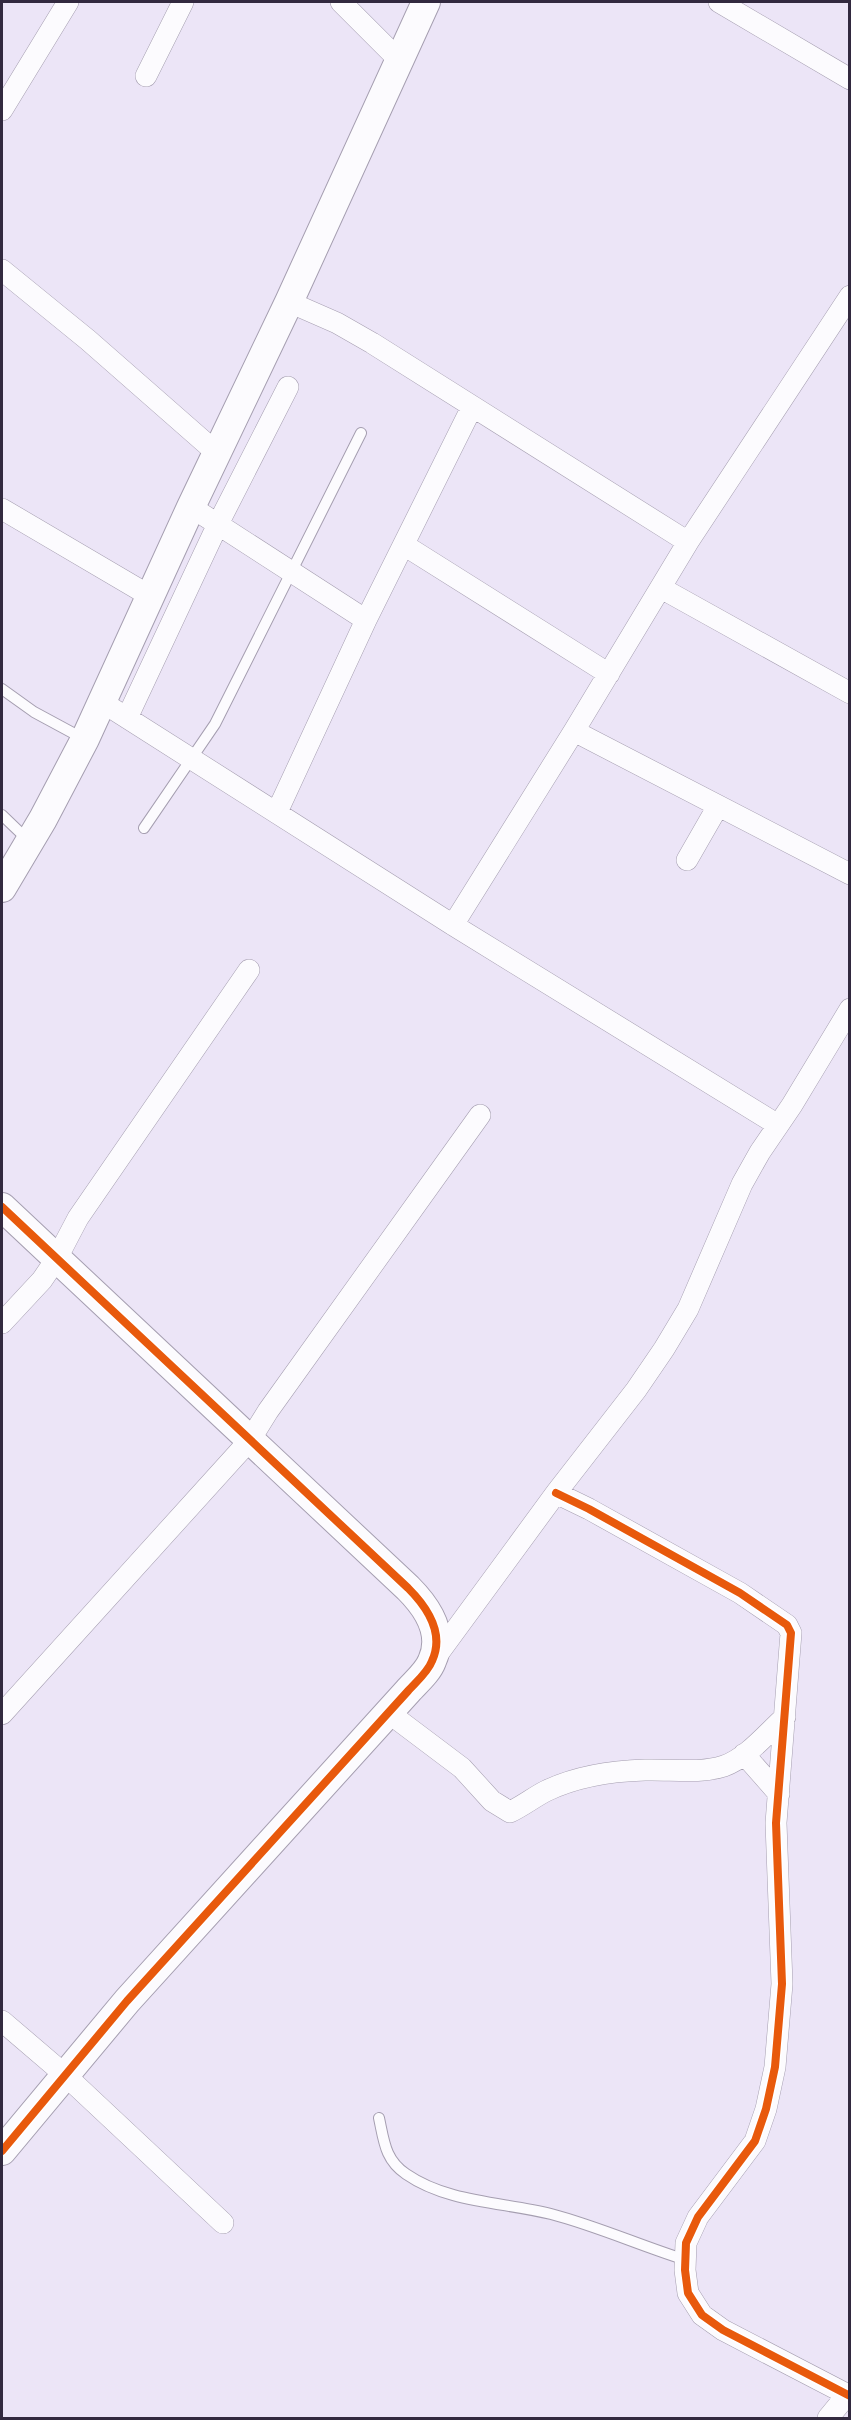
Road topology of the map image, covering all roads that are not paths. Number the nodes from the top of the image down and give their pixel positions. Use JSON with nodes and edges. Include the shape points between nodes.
{"nodes":[{"id":1,"x":68,"y":2,"type":"edge"},
{"id":2,"x":183,"y":2,"type":"edge"},
{"id":3,"x":341,"y":2,"type":"edge"},
{"id":4,"x":426,"y":2,"type":"edge"},
{"id":5,"x":719,"y":2,"type":"edge"},
{"id":6,"x":399,"y":60,"type":"junction"},
{"id":7,"x":146,"y":76,"type":"dead end"},
{"id":8,"x":849,"y":79,"type":"edge"},
{"id":9,"x":2,"y":110,"type":"edge"},
{"id":10,"x":2,"y":270,"type":"edge"},
{"id":11,"x":849,"y":296,"type":"edge"},
{"id":12,"x":289,"y":302,"type":"junction"},
{"id":13,"x":288,"y":387,"type":"dead end"},
{"id":14,"x":472,"y":407,"type":"junction"},
{"id":15,"x":361,"y":433,"type":"dead end"},
{"id":16,"x":218,"y":454,"type":"junction"},
{"id":17,"x":191,"y":507,"type":"junction"},
{"id":18,"x":2,"y":509,"type":"edge"},
{"id":19,"x":218,"y":524,"type":"junction"},
{"id":20,"x":688,"y":542,"type":"junction"},
{"id":21,"x":404,"y":545,"type":"junction"},
{"id":22,"x":292,"y":572,"type":"junction"},
{"id":23,"x":661,"y":588,"type":"junction"},
{"id":24,"x":150,"y":596,"type":"junction"},
{"id":25,"x":366,"y":620,"type":"junction"},
{"id":26,"x":609,"y":674,"type":"junction"},
{"id":27,"x":2,"y":689,"type":"edge"},
{"id":28,"x":849,"y":693,"type":"edge"},
{"id":29,"x":102,"y":702,"type":"junction"},
{"id":30,"x":127,"y":718,"type":"junction"},
{"id":31,"x":574,"y":731,"type":"junction"},
{"id":32,"x":84,"y":739,"type":"junction"},
{"id":33,"x":191,"y":758,"type":"junction"},
{"id":34,"x":718,"y":806,"type":"junction"},
{"id":35,"x":277,"y":812,"type":"junction"},
{"id":36,"x":2,"y":815,"type":"edge"},
{"id":37,"x":144,"y":828,"type":"dead end"},
{"id":38,"x":30,"y":842,"type":"junction"},
{"id":39,"x":687,"y":860,"type":"dead end"},
{"id":40,"x":849,"y":874,"type":"edge"},
{"id":41,"x":2,"y":888,"type":"edge"},
{"id":42,"x":453,"y":925,"type":"junction"},
{"id":43,"x":249,"y":970,"type":"dead end"},
{"id":44,"x":849,"y":1009,"type":"edge"},
{"id":45,"x":480,"y":1115,"type":"dead end"},
{"id":46,"x":778,"y":1125,"type":"junction"},
{"id":47,"x":2,"y":1207,"type":"edge"},
{"id":48,"x":57,"y":1258,"type":"junction"},
{"id":49,"x":2,"y":1323,"type":"edge"},
{"id":50,"x":250,"y":1440,"type":"junction"},
{"id":51,"x":556,"y":1493,"type":"junction"},
{"id":52,"x":432,"y":1662,"type":"junction"},
{"id":53,"x":389,"y":1713,"type":"junction"},
{"id":54,"x":2,"y":1714,"type":"edge"},
{"id":55,"x":785,"y":1717,"type":"junction"},
{"id":56,"x":744,"y":1754,"type":"junction"},
{"id":57,"x":779,"y":1794,"type":"junction"},
{"id":58,"x":2,"y":2020,"type":"edge"},
{"id":59,"x":64,"y":2074,"type":"junction"},
{"id":60,"x":379,"y":2118,"type":"dead end"},
{"id":61,"x":2,"y":2151,"type":"edge"},
{"id":62,"x":223,"y":2223,"type":"dead end"},
{"id":63,"x":686,"y":2260,"type":"junction"},
{"id":64,"x":848,"y":2396,"type":"edge"},
{"id":65,"x":828,"y":2418,"type":"edge"}],
"edges":[{"from":1,"to":9,"type":"street"},
{"from":2,"to":7,"type":"street"},
{"from":3,"to":6,"type":"street"},
{"from":4,"to":6,"type":"street"},
{"from":5,"to":8,"type":"street"},
{"from":6,"to":12,"type":"street"},
{"from":10,"to":16,"type":"street"},
{"from":11,"to":20,"type":"street"},
{"from":12,"to":14,"type":"street","via":[[346,328]]},
{"from":12,"to":16,"type":"street"},
{"from":13,"to":19,"type":"street"},
{"from":14,"to":20,"type":"street"},
{"from":14,"to":21,"type":"street"},
{"from":15,"to":22,"type":"lane"},
{"from":16,"to":17,"type":"street"},
{"from":17,"to":19,"type":"street"},
{"from":17,"to":24,"type":"street"},
{"from":18,"to":24,"type":"street"},
{"from":19,"to":22,"type":"street"},
{"from":19,"to":30,"type":"street"},
{"from":20,"to":23,"type":"street"},
{"from":21,"to":25,"type":"street"},
{"from":21,"to":26,"type":"street"},
{"from":22,"to":25,"type":"street"},
{"from":22,"to":33,"type":"lane","via":[[216,724]]},
{"from":23,"to":26,"type":"street"},
{"from":23,"to":28,"type":"street"},
{"from":24,"to":29,"type":"street"},
{"from":25,"to":35,"type":"street"},
{"from":26,"to":31,"type":"street"},
{"from":27,"to":32,"type":"lane"},
{"from":29,"to":30,"type":"street"},
{"from":29,"to":32,"type":"street"},
{"from":30,"to":33,"type":"street"},
{"from":31,"to":34,"type":"street"},
{"from":31,"to":42,"type":"street"},
{"from":32,"to":38,"type":"street"},
{"from":33,"to":35,"type":"street"},
{"from":33,"to":37,"type":"lane"},
{"from":34,"to":39,"type":"street"},
{"from":34,"to":40,"type":"street"},
{"from":35,"to":42,"type":"street"},
{"from":36,"to":38,"type":"lane"},
{"from":38,"to":41,"type":"street"},
{"from":42,"to":46,"type":"street"},
{"from":43,"to":48,"type":"street","via":[[78,1218]]},
{"from":44,"to":46,"type":"street"},
{"from":45,"to":50,"type":"street"},
{"from":46,"to":51,"type":"street","via":[[742,1184],[688,1309],[664,1349]]},
{"from":47,"to":48,"type":"street"},
{"from":48,"to":49,"type":"street"},
{"from":48,"to":50,"type":"street"},
{"from":50,"to":52,"type":"street","via":[[419,1600],[435,1629]]},
{"from":50,"to":54,"type":"street"},
{"from":51,"to":52,"type":"street"},
{"from":51,"to":55,"type":"street","via":[[740,1593],[788,1625],[792,1634]]},
{"from":52,"to":53,"type":"street"},
{"from":53,"to":56,"type":"street","via":[[462,1768],[492,1801],[510,1812],[574,1780],[599,1774],[724,1766]]},
{"from":53,"to":59,"type":"street"},
{"from":55,"to":56,"type":"street"},
{"from":55,"to":57,"type":"street"},
{"from":56,"to":57,"type":"street"},
{"from":57,"to":63,"type":"street","via":[[776,1835],[782,1984],[775,2067],[754,2141],[698,2217],[686,2243]]},
{"from":58,"to":59,"type":"street"},
{"from":59,"to":61,"type":"street"},
{"from":59,"to":62,"type":"street"},
{"from":60,"to":63,"type":"lane","via":[[389,2159],[406,2174],[436,2189],[550,2214]]},
{"from":63,"to":64,"type":"street","via":[[688,2293],[702,2315]]},
{"from":64,"to":65,"type":"street"}]}
